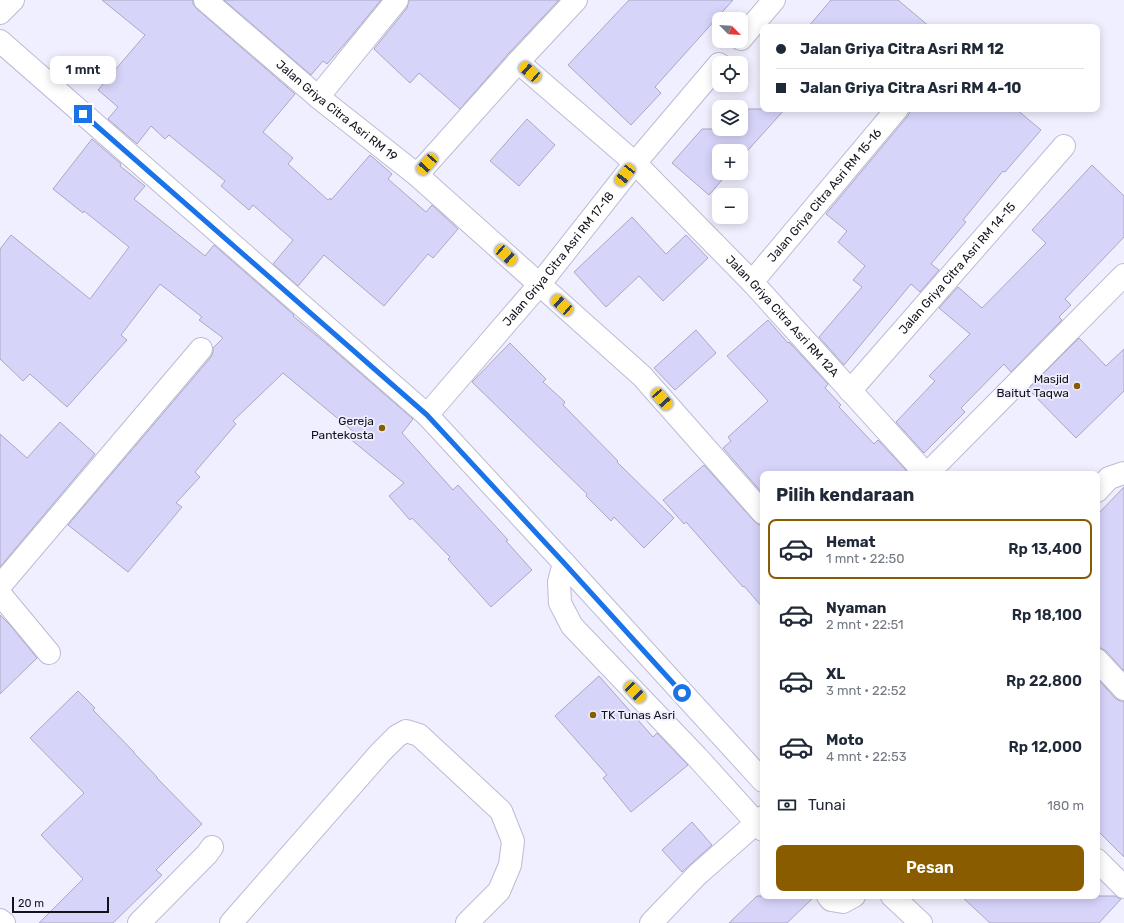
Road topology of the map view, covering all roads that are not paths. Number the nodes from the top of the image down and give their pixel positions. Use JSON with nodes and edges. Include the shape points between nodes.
{"nodes":[{"id":1,"x":13,"y":0,"type":"edge"},
{"id":2,"x":205,"y":0,"type":"edge"},
{"id":3,"x":397,"y":0,"type":"edge"},
{"id":4,"x":576,"y":0,"type":"edge"},
{"id":5,"x":774,"y":0,"type":"edge"},
{"id":6,"x":0,"y":13,"type":"edge"},
{"id":7,"x":748,"y":31,"type":"edge"},
{"id":8,"x":0,"y":41,"type":"edge"},
{"id":9,"x":733,"y":48,"type":"edge"},
{"id":10,"x":727,"y":56,"type":"edge"},
{"id":11,"x":518,"y":62,"type":"junction"},
{"id":12,"x":712,"y":73,"type":"edge"},
{"id":13,"x":318,"y":97,"type":"junction"},
{"id":14,"x":895,"y":112,"type":"edge"},
{"id":15,"x":1064,"y":146,"type":"dead end"},
{"id":16,"x":635,"y":163,"type":"junction"},
{"id":17,"x":417,"y":175,"type":"junction"},
{"id":18,"x":1124,"y":275,"type":"edge"},
{"id":19,"x":752,"y":282,"type":"junction"},
{"id":20,"x":539,"y":285,"type":"junction"},
{"id":21,"x":201,"y":349,"type":"dead end"},
{"id":22,"x":850,"y":391,"type":"junction"},
{"id":23,"x":427,"y":415,"type":"junction"},
{"id":24,"x":923,"y":471,"type":"edge"},
{"id":25,"x":929,"y":471,"type":"edge"},
{"id":26,"x":1124,"y":473,"type":"edge"},
{"id":27,"x":1100,"y":488,"type":"edge"},
{"id":28,"x":760,"y":510,"type":"edge"},
{"id":29,"x":564,"y":563,"type":"junction"},
{"id":30,"x":0,"y":586,"type":"edge"},
{"id":31,"x":0,"y":594,"type":"edge"},
{"id":32,"x":50,"y":653,"type":"dead end"},
{"id":33,"x":1100,"y":663,"type":"edge"},
{"id":34,"x":1124,"y":689,"type":"edge"},
{"id":35,"x":760,"y":778,"type":"edge"},
{"id":36,"x":760,"y":823,"type":"edge"},
{"id":37,"x":212,"y":847,"type":"dead end"},
{"id":38,"x":1100,"y":863,"type":"edge"},
{"id":39,"x":1124,"y":887,"type":"edge"},
{"id":40,"x":830,"y":899,"type":"edge"},
{"id":41,"x":848,"y":899,"type":"edge"},
{"id":42,"x":895,"y":899,"type":"edge"},
{"id":43,"x":0,"y":920,"type":"edge"},
{"id":44,"x":4,"y":923,"type":"edge"},
{"id":45,"x":140,"y":923,"type":"edge"},
{"id":46,"x":231,"y":923,"type":"edge"},
{"id":47,"x":467,"y":923,"type":"edge"},
{"id":48,"x":651,"y":923,"type":"edge"},
{"id":49,"x":921,"y":923,"type":"edge"}],
"edges":[{"from":1,"to":6,"type":"street"},
{"from":2,"to":13,"type":"street","name":"Jalan Griya Citra Asri RM 19"},
{"from":3,"to":13,"type":"street"},
{"from":4,"to":11,"type":"street"},
{"from":5,"to":7,"type":"street"},
{"from":8,"to":23,"type":"street"},
{"from":9,"to":10,"type":"street","name":"Jalan Griya Citra Asri RM 17-18"},
{"from":11,"to":16,"type":"street","name":"Jalan Griya Citra Asri RM 12A"},
{"from":11,"to":17,"type":"street"},
{"from":12,"to":16,"type":"street","name":"Jalan Griya Citra Asri RM 17-18"},
{"from":13,"to":17,"type":"street","name":"Jalan Griya Citra Asri RM 19"},
{"from":14,"to":19,"type":"street","name":"Jalan Griya Citra Asri RM 15-16"},
{"from":15,"to":22,"type":"street","name":"Jalan Griya Citra Asri RM 14-15"},
{"from":16,"to":19,"type":"street","name":"Jalan Griya Citra Asri RM 12A"},
{"from":16,"to":20,"type":"street","name":"Jalan Griya Citra Asri RM 17-18"},
{"from":17,"to":20,"type":"street","name":"Jalan Griya Citra Asri RM 19"},
{"from":18,"to":25,"type":"street"},
{"from":19,"to":22,"type":"street","name":"Jalan Griya Citra Asri RM 12A"},
{"from":20,"to":23,"type":"street","name":"Jalan Griya Citra Asri RM 17-18"},
{"from":20,"to":28,"type":"street","name":"Jalan Griya Citra Asri RM 19","via":[[642,376]]},
{"from":21,"to":30,"type":"street"},
{"from":22,"to":24,"type":"street","name":"Jalan Griya Citra Asri RM 12A"},
{"from":23,"to":29,"type":"street"},
{"from":26,"to":27,"type":"street","via":[[1109,478]]},
{"from":29,"to":35,"type":"street"},
{"from":29,"to":36,"type":"street","via":[[559,582],[560,603],[572,626]]},
{"from":31,"to":32,"type":"street"},
{"from":33,"to":34,"type":"street"},
{"from":36,"to":48,"type":"street","via":[[697,875]]},
{"from":37,"to":45,"type":"street"},
{"from":38,"to":39,"type":"street"},
{"from":40,"to":41,"type":"street","via":[[843,902]]},
{"from":42,"to":49,"type":"street"},
{"from":43,"to":44,"type":"street"},
{"from":46,"to":47,"type":"street","via":[[380,753],[406,731],[419,735],[501,811],[513,841],[510,865],[499,891]]}]}
